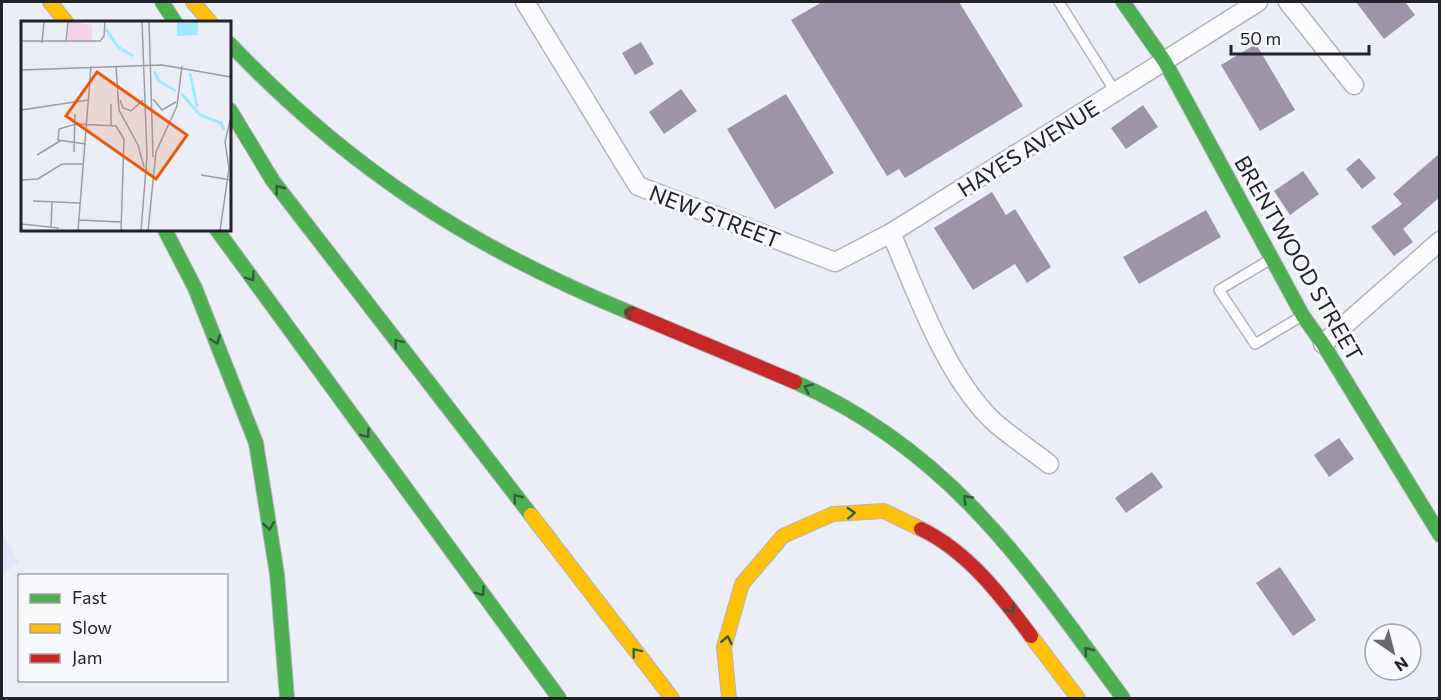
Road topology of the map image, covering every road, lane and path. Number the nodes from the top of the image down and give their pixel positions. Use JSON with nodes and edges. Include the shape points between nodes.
{"nodes":[{"id":1,"x":45,"y":2,"type":"edge"},
{"id":2,"x":50,"y":2,"type":"edge"},
{"id":3,"x":162,"y":2,"type":"edge"},
{"id":4,"x":194,"y":2,"type":"edge"},
{"id":5,"x":525,"y":2,"type":"edge"},
{"id":6,"x":1059,"y":2,"type":"edge"},
{"id":7,"x":1123,"y":2,"type":"edge"},
{"id":8,"x":1258,"y":2,"type":"edge"},
{"id":9,"x":1288,"y":2,"type":"edge"},
{"id":10,"x":55,"y":21,"type":"edge"},
{"id":11,"x":65,"y":21,"type":"edge"},
{"id":12,"x":174,"y":21,"type":"edge"},
{"id":13,"x":209,"y":21,"type":"edge"},
{"id":14,"x":231,"y":45,"type":"edge"},
{"id":15,"x":1165,"y":62,"type":"junction"},
{"id":16,"x":1354,"y":85,"type":"dead end"},
{"id":17,"x":1116,"y":93,"type":"junction"},
{"id":18,"x":231,"y":112,"type":"edge"},
{"id":19,"x":166,"y":231,"type":"edge"},
{"id":20,"x":218,"y":231,"type":"edge"},
{"id":21,"x":891,"y":233,"type":"junction"},
{"id":22,"x":1440,"y":241,"type":"edge"},
{"id":23,"x":1271,"y":259,"type":"junction"},
{"id":24,"x":1303,"y":316,"type":"junction"},
{"id":25,"x":1323,"y":344,"type":"junction"},
{"id":26,"x":1049,"y":464,"type":"dead end"},
{"id":27,"x":1440,"y":535,"type":"edge"},
{"id":28,"x":287,"y":699,"type":"edge"},
{"id":29,"x":559,"y":699,"type":"edge"},
{"id":30,"x":672,"y":699,"type":"edge"},
{"id":31,"x":729,"y":699,"type":"edge"},
{"id":32,"x":1078,"y":699,"type":"edge"},
{"id":33,"x":1123,"y":699,"type":"edge"}],
"edges":[{"from":1,"to":10,"type":"main road"},
{"from":2,"to":11,"type":"main road"},
{"from":3,"to":12,"type":"main road"},
{"from":4,"to":13,"type":"main road"},
{"from":5,"to":21,"type":"street","name":"NEW STREET","via":[[638,186],[835,262]]},
{"from":6,"to":17,"type":"lane"},
{"from":7,"to":15,"type":"main road","name":"BRENTWOOD STREET"},
{"from":8,"to":15,"type":"street","name":"HAYES AVENUE"},
{"from":9,"to":16,"type":"street"},
{"from":33,"to":14,"type":"main road","one_way":true,"via":[[1004,540],[920,456],[877,424],[827,397],[585,294],[450,226],[388,186],[341,149],[300,115]]},
{"from":15,"to":17,"type":"street","name":"HAYES AVENUE"},
{"from":15,"to":23,"type":"main road","name":"BRENTWOOD STREET"},
{"from":17,"to":21,"type":"street","name":"HAYES AVENUE"},
{"from":30,"to":18,"type":"main road","one_way":true,"via":[[273,181]]},
{"from":19,"to":28,"type":"main road","one_way":true,"via":[[195,288],[256,442],[277,574]]},
{"from":20,"to":29,"type":"main road","one_way":true},
{"from":21,"to":26,"type":"street","via":[[929,324],[959,377],[990,418]]},
{"from":22,"to":25,"type":"street"},
{"from":23,"to":24,"type":"main road","name":"BRENTWOOD STREET"},
{"from":23,"to":24,"type":"lane","via":[[1219,290],[1255,344]]},
{"from":24,"to":25,"type":"main road","name":"BRENTWOOD STREET"},
{"from":25,"to":27,"type":"main road","name":"BRENTWOOD STREET"},
{"from":31,"to":32,"type":"main road","one_way":true,"via":[[724,647],[742,584],[783,536],[833,514],[884,511],[938,537],[995,588]]}]}
